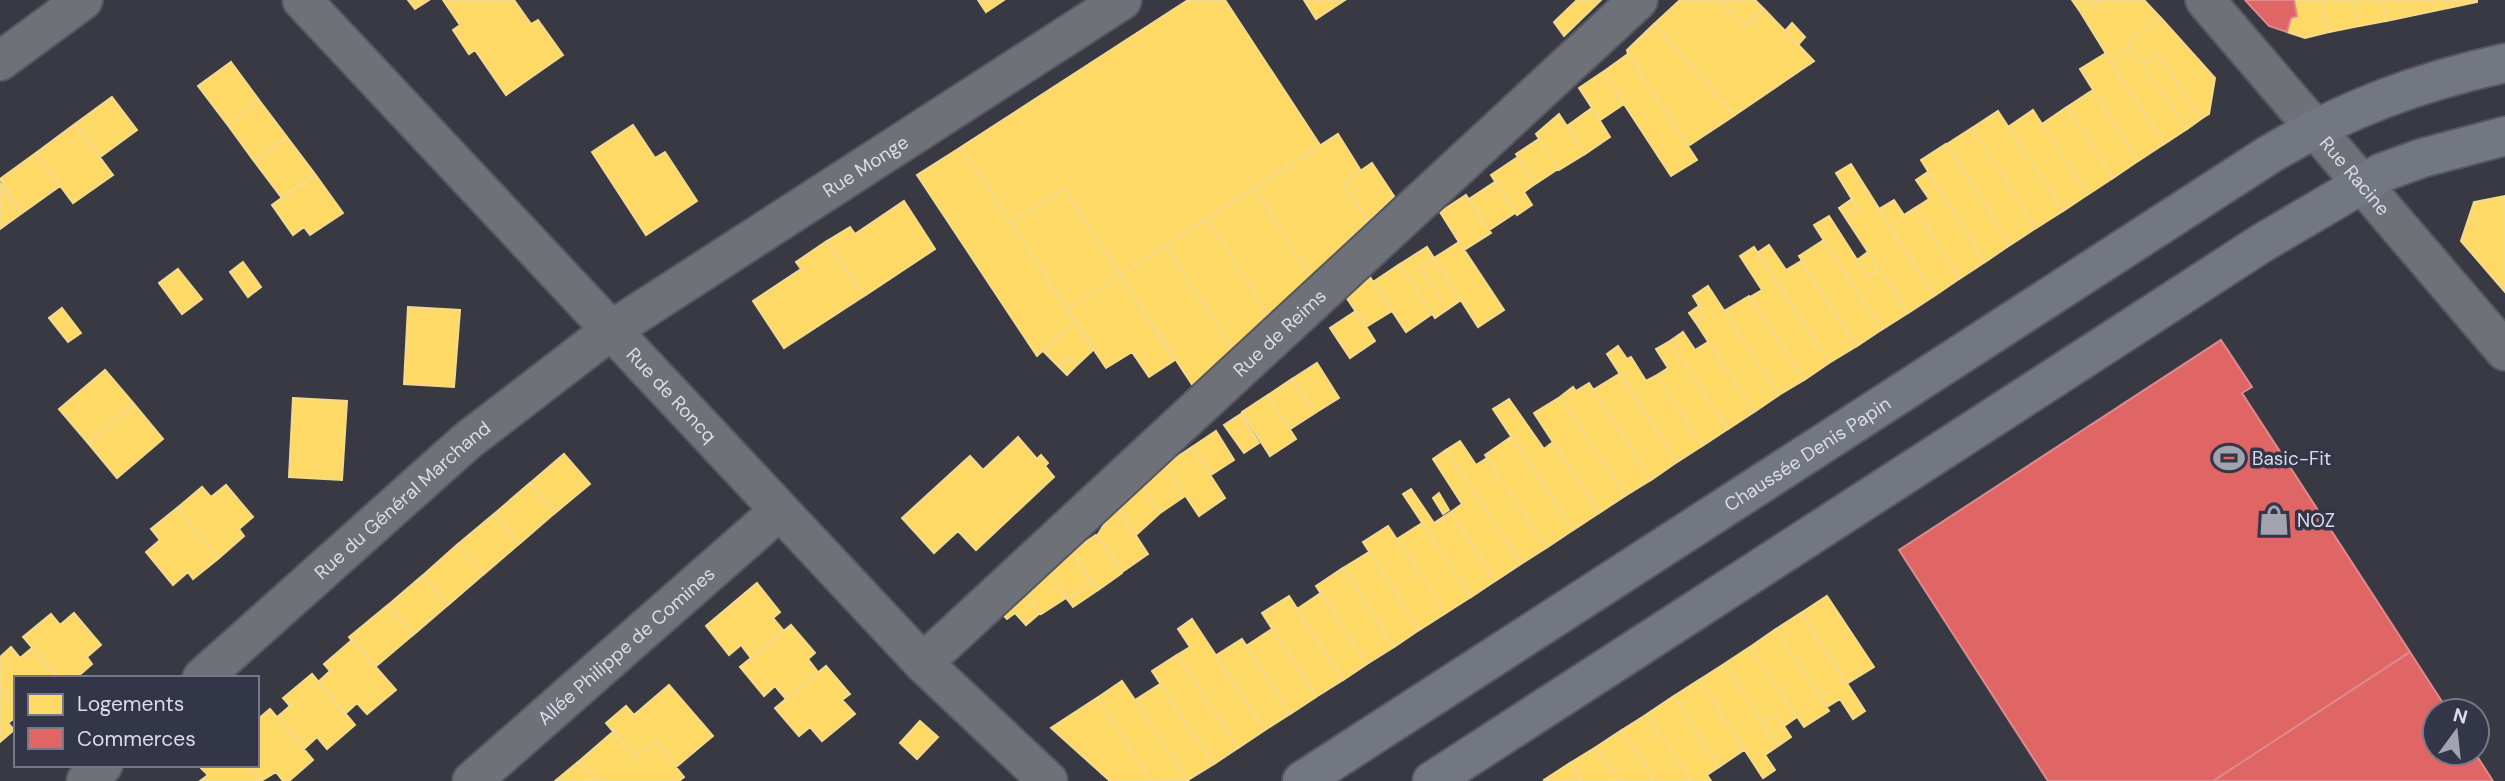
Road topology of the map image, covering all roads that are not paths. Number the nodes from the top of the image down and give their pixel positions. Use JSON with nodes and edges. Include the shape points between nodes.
{"nodes":[{"id":1,"x":83,"y":0,"type":"edge"},
{"id":2,"x":302,"y":0,"type":"edge"},
{"id":3,"x":1122,"y":0,"type":"edge"},
{"id":4,"x":1638,"y":0,"type":"edge"},
{"id":5,"x":2205,"y":0,"type":"edge"},
{"id":6,"x":0,"y":61,"type":"edge"},
{"id":7,"x":2505,"y":63,"type":"edge"},
{"id":8,"x":2315,"y":127,"type":"junction"},
{"id":9,"x":2505,"y":136,"type":"edge"},
{"id":10,"x":2361,"y":183,"type":"junction"},
{"id":11,"x":610,"y":331,"type":"junction"},
{"id":12,"x":2505,"y":351,"type":"edge"},
{"id":13,"x":779,"y":511,"type":"junction"},
{"id":14,"x":923,"y":663,"type":"junction"},
{"id":15,"x":204,"y":676,"type":"edge"},
{"id":16,"x":101,"y":767,"type":"edge"},
{"id":17,"x":86,"y":781,"type":"edge"},
{"id":18,"x":472,"y":781,"type":"edge"},
{"id":19,"x":1048,"y":781,"type":"edge"},
{"id":20,"x":1302,"y":781,"type":"edge"},
{"id":21,"x":1432,"y":781,"type":"edge"}],
"edges":[{"from":1,"to":6,"type":"street"},
{"from":2,"to":11,"type":"street","name":"Rue de Roncq"},
{"from":3,"to":11,"type":"street","name":"Rue Monge"},
{"from":4,"to":14,"type":"street","name":"Rue de Reims"},
{"from":5,"to":8,"type":"street","name":"Rue Racine"},
{"from":7,"to":8,"type":"main road","name":"Chaussée Denis Papin","via":[[2382,96]]},
{"from":8,"to":10,"type":"street","name":"Rue Racine"},
{"from":8,"to":20,"type":"main road","name":"Chaussée Denis Papin"},
{"from":9,"to":10,"type":"main road","via":[[2422,158]]},
{"from":10,"to":12,"type":"street","name":"Rue Racine"},
{"from":10,"to":21,"type":"main road"},
{"from":11,"to":13,"type":"street","name":"Rue de Roncq"},
{"from":11,"to":15,"type":"street","name":"Rue du Général Marchand","via":[[467,441]]},
{"from":13,"to":14,"type":"street","name":"Rue de Roncq"},
{"from":13,"to":18,"type":"street","name":"Allée Philippe de Comines"},
{"from":14,"to":19,"type":"street","name":"Rue de Roncq"},
{"from":16,"to":17,"type":"street"}]}
